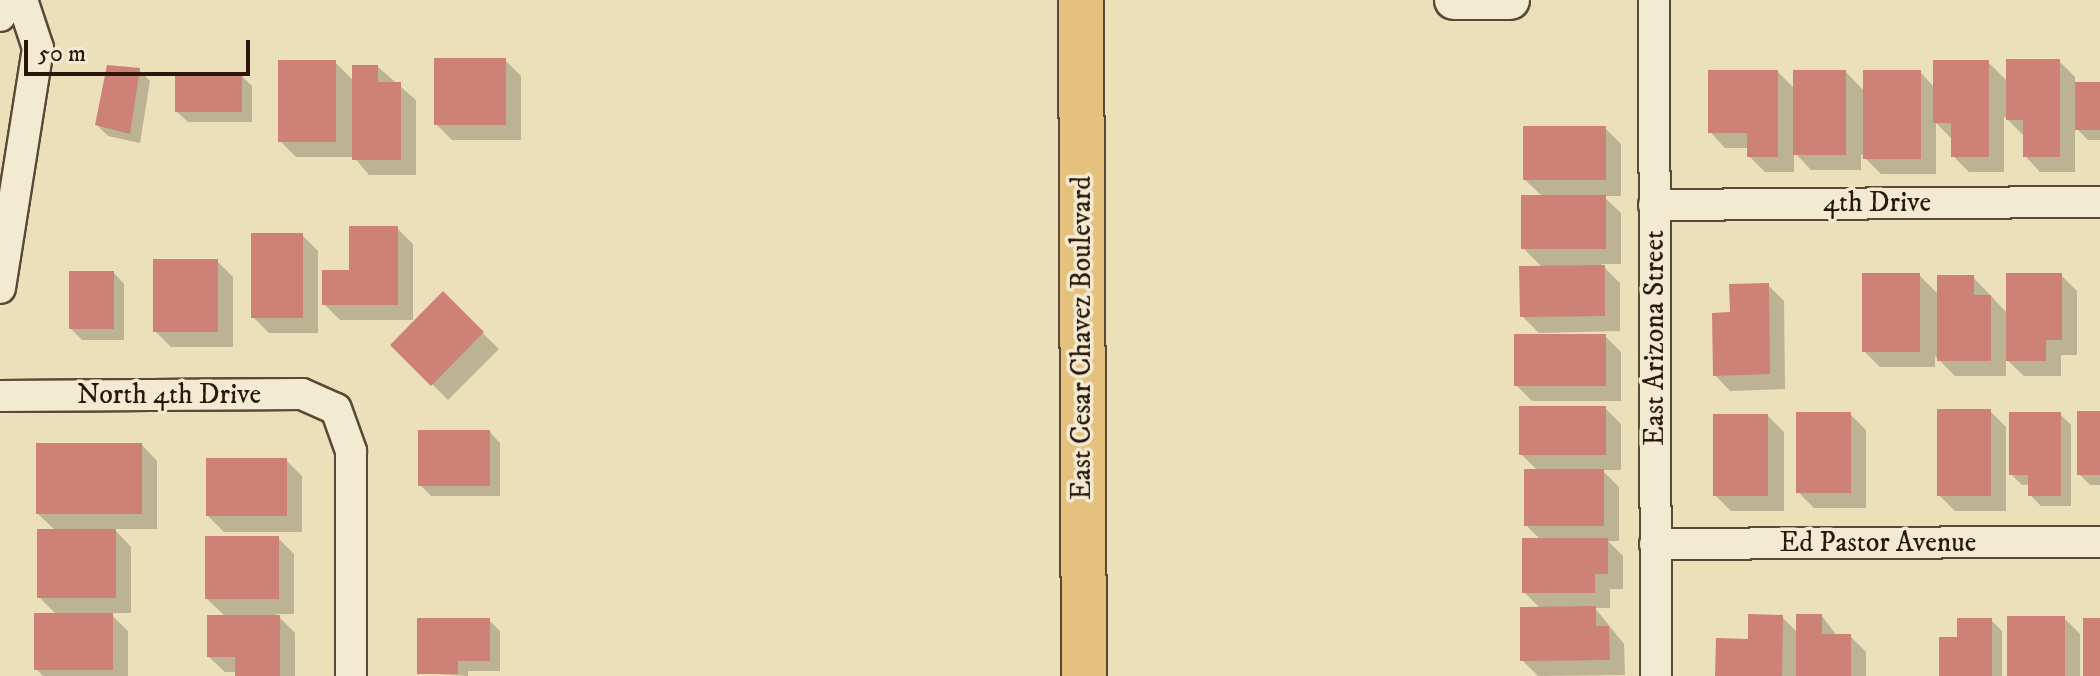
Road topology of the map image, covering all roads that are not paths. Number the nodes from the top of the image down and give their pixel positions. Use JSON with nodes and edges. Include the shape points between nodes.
{"nodes":[{"id":1,"x":10,"y":0,"type":"edge"},
{"id":2,"x":22,"y":0,"type":"edge"},
{"id":3,"x":1081,"y":0,"type":"edge"},
{"id":4,"x":1454,"y":0,"type":"edge"},
{"id":5,"x":1510,"y":0,"type":"edge"},
{"id":6,"x":1654,"y":0,"type":"edge"},
{"id":7,"x":0,"y":16,"type":"edge"},
{"id":8,"x":2100,"y":202,"type":"edge"},
{"id":9,"x":1654,"y":205,"type":"junction"},
{"id":10,"x":0,"y":288,"type":"edge"},
{"id":11,"x":0,"y":396,"type":"edge"},
{"id":12,"x":2100,"y":542,"type":"edge"},
{"id":13,"x":1655,"y":544,"type":"junction"},
{"id":14,"x":351,"y":676,"type":"edge"},
{"id":15,"x":1084,"y":676,"type":"edge"},
{"id":16,"x":1656,"y":676,"type":"edge"}],
"edges":[{"from":1,"to":7,"type":"street"},
{"from":2,"to":10,"type":"street","via":[[38,48]]},
{"from":3,"to":15,"type":"highway","name":"East Cesar Chavez Boulevard"},
{"from":4,"to":5,"type":"street"},
{"from":6,"to":9,"type":"street","name":"East Arizona Street"},
{"from":8,"to":9,"type":"street","name":"4th Drive"},
{"from":9,"to":13,"type":"street","name":"East Arizona Street"},
{"from":11,"to":14,"type":"street","name":"North 4th Drive","via":[[302,394],[336,409],[351,451]]},
{"from":12,"to":13,"type":"street","name":"Ed Pastor Avenue"},
{"from":13,"to":16,"type":"street","name":"East Arizona Street"}]}
